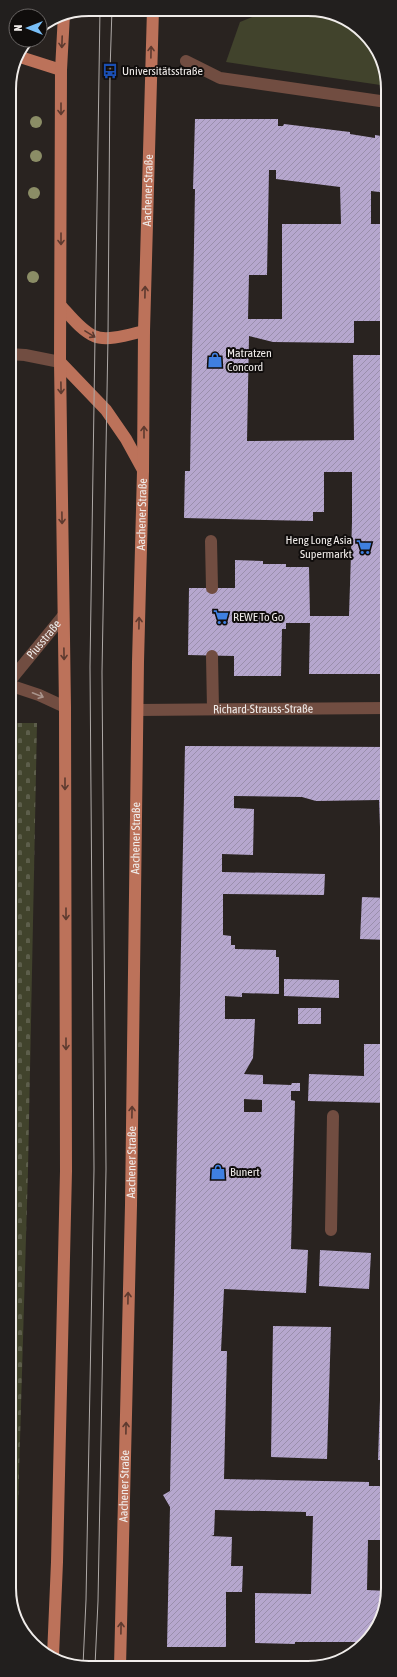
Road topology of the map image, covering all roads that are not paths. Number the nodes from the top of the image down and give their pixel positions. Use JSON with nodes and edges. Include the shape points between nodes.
{"nodes":[{"id":1,"x":153,"y":16,"type":"edge"},
{"id":2,"x":64,"y":21,"type":"edge"},
{"id":3,"x":23,"y":58,"type":"edge"},
{"id":4,"x":186,"y":60,"type":"dead end"},
{"id":5,"x":61,"y":70,"type":"junction"},
{"id":6,"x":381,"y":101,"type":"edge"},
{"id":7,"x":62,"y":308,"type":"junction"},
{"id":8,"x":144,"y":331,"type":"junction"},
{"id":9,"x":16,"y":354,"type":"edge"},
{"id":10,"x":60,"y":362,"type":"junction"},
{"id":11,"x":143,"y":471,"type":"junction"},
{"id":12,"x":211,"y":540,"type":"dead end"},
{"id":13,"x":212,"y":588,"type":"dead end"},
{"id":14,"x":63,"y":616,"type":"junction"},
{"id":15,"x":212,"y":656,"type":"dead end"},
{"id":16,"x":16,"y":674,"type":"edge"},
{"id":17,"x":16,"y":686,"type":"edge"},
{"id":18,"x":65,"y":707,"type":"junction"},
{"id":19,"x":381,"y":708,"type":"edge"},
{"id":20,"x":213,"y":709,"type":"junction"},
{"id":21,"x":138,"y":710,"type":"junction"},
{"id":22,"x":333,"y":1116,"type":"dead end"},
{"id":23,"x":331,"y":1230,"type":"dead end"},
{"id":24,"x":53,"y":1652,"type":"edge"},
{"id":25,"x":120,"y":1661,"type":"edge"}],
"edges":[{"from":8,"to":1,"type":"main road","name":"Aachener Straße","one_way":true},
{"from":2,"to":5,"type":"main road","one_way":true},
{"from":3,"to":5,"type":"main road"},
{"from":4,"to":6,"type":"street","via":[[220,78]]},
{"from":5,"to":7,"type":"main road","one_way":true},
{"from":7,"to":8,"type":"main road","one_way":true,"via":[[87,332],[96,337],[120,337]]},
{"from":7,"to":10,"type":"main road"},
{"from":11,"to":8,"type":"main road","name":"Aachener Straße","one_way":true},
{"from":9,"to":10,"type":"street"},
{"from":10,"to":11,"type":"main road","via":[[106,410],[126,439]]},
{"from":10,"to":14,"type":"main road","one_way":true},
{"from":21,"to":11,"type":"main road","name":"Aachener Straße","one_way":true},
{"from":12,"to":13,"type":"street"},
{"from":14,"to":16,"type":"street","name":"Piusstraße"},
{"from":14,"to":18,"type":"main road","one_way":true},
{"from":15,"to":20,"type":"street"},
{"from":17,"to":18,"type":"street","name":"Piusstraße","one_way":true},
{"from":18,"to":24,"type":"main road","one_way":true,"via":[[66,1171]]},
{"from":19,"to":20,"type":"street","name":"Richard-Strauss-Straße"},
{"from":20,"to":21,"type":"street","name":"Richard-Strauss-Straße"},
{"from":25,"to":21,"type":"main road","name":"Aachener Straße","one_way":true,"via":[[131,1205]]},
{"from":22,"to":23,"type":"street"}]}
